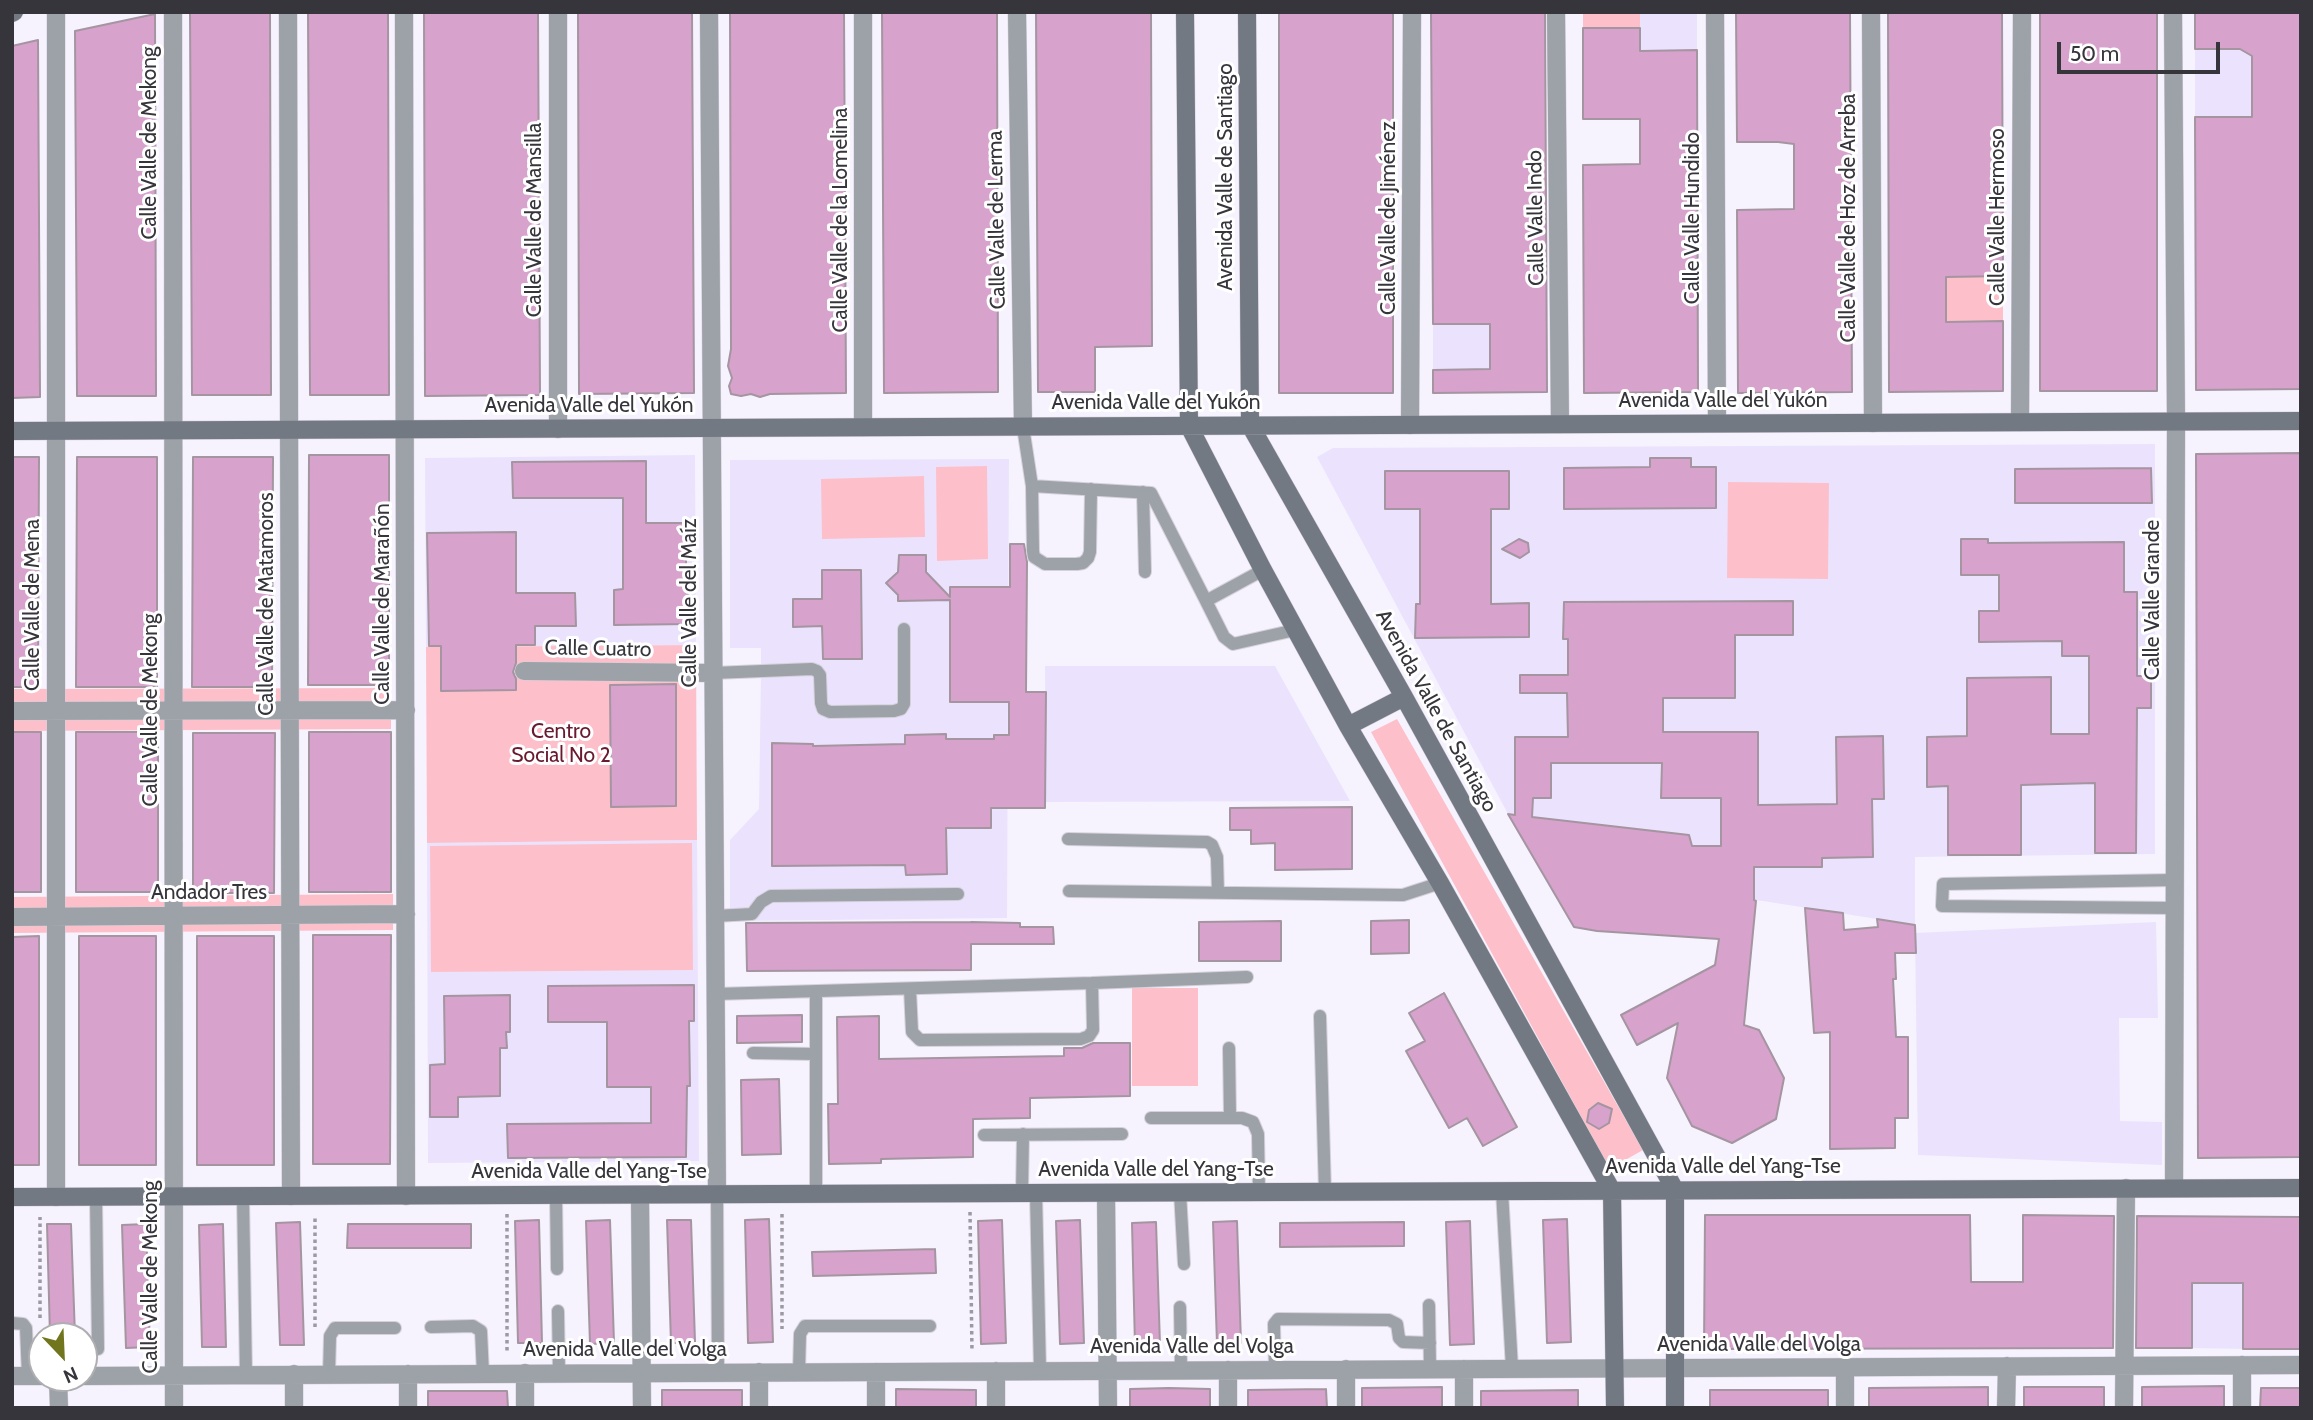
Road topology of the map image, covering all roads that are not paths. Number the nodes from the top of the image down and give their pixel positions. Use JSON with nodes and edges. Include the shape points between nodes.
{"nodes":[{"id":1,"x":56,"y":12,"type":"edge"},
{"id":2,"x":173,"y":12,"type":"edge"},
{"id":3,"x":288,"y":12,"type":"edge"},
{"id":4,"x":404,"y":12,"type":"edge"},
{"id":5,"x":558,"y":12,"type":"edge"},
{"id":6,"x":709,"y":12,"type":"edge"},
{"id":7,"x":863,"y":12,"type":"edge"},
{"id":8,"x":1017,"y":12,"type":"edge"},
{"id":9,"x":1185,"y":12,"type":"edge"},
{"id":10,"x":1247,"y":12,"type":"edge"},
{"id":11,"x":1412,"y":12,"type":"edge"},
{"id":12,"x":1556,"y":12,"type":"edge"},
{"id":13,"x":1715,"y":12,"type":"edge"},
{"id":14,"x":1871,"y":12,"type":"edge"},
{"id":15,"x":2022,"y":12,"type":"edge"},
{"id":16,"x":2173,"y":12,"type":"edge"},
{"id":17,"x":2176,"y":421,"type":"junction"},
{"id":18,"x":2301,"y":421,"type":"edge"},
{"id":19,"x":2020,"y":422,"type":"junction"},
{"id":20,"x":1717,"y":423,"type":"junction"},
{"id":21,"x":1872,"y":423,"type":"junction"},
{"id":22,"x":1560,"y":424,"type":"junction"},
{"id":23,"x":1250,"y":425,"type":"junction"},
{"id":24,"x":1410,"y":425,"type":"junction"},
{"id":25,"x":1023,"y":426,"type":"junction"},
{"id":26,"x":1189,"y":426,"type":"junction"},
{"id":27,"x":863,"y":427,"type":"junction"},
{"id":28,"x":712,"y":428,"type":"junction"},
{"id":29,"x":405,"y":429,"type":"junction"},
{"id":30,"x":558,"y":429,"type":"junction"},
{"id":31,"x":173,"y":430,"type":"junction"},
{"id":32,"x":289,"y":430,"type":"junction"},
{"id":33,"x":12,"y":431,"type":"edge"},
{"id":34,"x":56,"y":431,"type":"junction"},
{"id":35,"x":1032,"y":486,"type":"junction"},
{"id":36,"x":1091,"y":489,"type":"junction"},
{"id":37,"x":1143,"y":492,"type":"junction"},
{"id":38,"x":1264,"y":570,"type":"junction"},
{"id":39,"x":1145,"y":572,"type":"dead end"},
{"id":40,"x":1206,"y":601,"type":"junction"},
{"id":41,"x":904,"y":629,"type":"dead end"},
{"id":42,"x":1295,"y":630,"type":"junction"},
{"id":43,"x":524,"y":671,"type":"dead end"},
{"id":44,"x":713,"y":673,"type":"junction"},
{"id":45,"x":1404,"y":697,"type":"junction"},
{"id":46,"x":12,"y":710,"type":"edge"},
{"id":47,"x":56,"y":710,"type":"junction"},
{"id":48,"x":173,"y":710,"type":"junction"},
{"id":49,"x":290,"y":710,"type":"junction"},
{"id":50,"x":405,"y":710,"type":"junction"},
{"id":51,"x":1348,"y":726,"type":"junction"},
{"id":52,"x":1068,"y":839,"type":"dead end"},
{"id":53,"x":2174,"y":880,"type":"junction"},
{"id":54,"x":1440,"y":883,"type":"junction"},
{"id":55,"x":1069,"y":891,"type":"dead end"},
{"id":56,"x":1217,"y":893,"type":"junction"},
{"id":57,"x":958,"y":894,"type":"dead end"},
{"id":58,"x":2174,"y":908,"type":"junction"},
{"id":59,"x":406,"y":914,"type":"junction"},
{"id":60,"x":290,"y":915,"type":"junction"},
{"id":61,"x":174,"y":916,"type":"junction"},
{"id":62,"x":715,"y":916,"type":"junction"},
{"id":63,"x":12,"y":917,"type":"edge"},
{"id":64,"x":56,"y":917,"type":"junction"},
{"id":65,"x":1247,"y":978,"type":"dead end"},
{"id":66,"x":1092,"y":983,"type":"junction"},
{"id":67,"x":910,"y":989,"type":"junction"},
{"id":68,"x":816,"y":992,"type":"junction"},
{"id":69,"x":715,"y":995,"type":"junction"},
{"id":70,"x":1320,"y":1016,"type":"dead end"},
{"id":71,"x":1229,"y":1048,"type":"dead end"},
{"id":72,"x":753,"y":1053,"type":"dead end"},
{"id":73,"x":816,"y":1054,"type":"junction"},
{"id":74,"x":1151,"y":1118,"type":"dead end"},
{"id":75,"x":1230,"y":1118,"type":"junction"},
{"id":76,"x":1023,"y":1134,"type":"junction"},
{"id":77,"x":1122,"y":1134,"type":"dead end"},
{"id":78,"x":984,"y":1135,"type":"dead end"},
{"id":79,"x":2126,"y":1188,"type":"junction"},
{"id":80,"x":2174,"y":1188,"type":"junction"},
{"id":81,"x":2301,"y":1188,"type":"edge"},
{"id":82,"x":1675,"y":1190,"type":"junction"},
{"id":83,"x":1502,"y":1191,"type":"junction"},
{"id":84,"x":1612,"y":1191,"type":"junction"},
{"id":85,"x":1180,"y":1192,"type":"junction"},
{"id":86,"x":1259,"y":1192,"type":"junction"},
{"id":87,"x":1325,"y":1192,"type":"junction"},
{"id":88,"x":1029,"y":1193,"type":"junction"},
{"id":89,"x":1106,"y":1193,"type":"junction"},
{"id":90,"x":717,"y":1194,"type":"junction"},
{"id":91,"x":816,"y":1194,"type":"junction"},
{"id":92,"x":556,"y":1195,"type":"junction"},
{"id":93,"x":640,"y":1195,"type":"junction"},
{"id":94,"x":243,"y":1196,"type":"junction"},
{"id":95,"x":292,"y":1196,"type":"junction"},
{"id":96,"x":406,"y":1196,"type":"junction"},
{"id":97,"x":12,"y":1197,"type":"edge"},
{"id":98,"x":48,"y":1197,"type":"junction"},
{"id":99,"x":96,"y":1197,"type":"junction"},
{"id":100,"x":174,"y":1197,"type":"junction"},
{"id":101,"x":1184,"y":1264,"type":"dead end"},
{"id":102,"x":557,"y":1269,"type":"dead end"},
{"id":103,"x":1429,"y":1305,"type":"dead end"},
{"id":104,"x":1180,"y":1307,"type":"dead end"},
{"id":105,"x":558,"y":1311,"type":"dead end"},
{"id":106,"x":98,"y":1322,"type":"edge"},
{"id":107,"x":12,"y":1323,"type":"edge"},
{"id":108,"x":431,"y":1326,"type":"dead end"},
{"id":109,"x":930,"y":1326,"type":"dead end"},
{"id":110,"x":395,"y":1328,"type":"dead end"},
{"id":111,"x":1430,"y":1343,"type":"junction"},
{"id":112,"x":2301,"y":1364,"type":"edge"},
{"id":113,"x":2242,"y":1365,"type":"junction"},
{"id":114,"x":2007,"y":1366,"type":"junction"},
{"id":115,"x":2124,"y":1366,"type":"junction"},
{"id":116,"x":1844,"y":1367,"type":"junction"},
{"id":117,"x":1512,"y":1368,"type":"junction"},
{"id":118,"x":1615,"y":1368,"type":"junction"},
{"id":119,"x":1675,"y":1368,"type":"junction"},
{"id":120,"x":1346,"y":1369,"type":"junction"},
{"id":121,"x":1430,"y":1369,"type":"junction"},
{"id":122,"x":1464,"y":1369,"type":"junction"},
{"id":123,"x":1107,"y":1370,"type":"junction"},
{"id":124,"x":1181,"y":1370,"type":"junction"},
{"id":125,"x":1228,"y":1370,"type":"junction"},
{"id":126,"x":1275,"y":1370,"type":"junction"},
{"id":127,"x":996,"y":1371,"type":"junction"},
{"id":128,"x":1040,"y":1371,"type":"junction"},
{"id":129,"x":718,"y":1372,"type":"junction"},
{"id":130,"x":759,"y":1372,"type":"junction"},
{"id":131,"x":799,"y":1372,"type":"junction"},
{"id":132,"x":876,"y":1372,"type":"junction"},
{"id":133,"x":525,"y":1373,"type":"junction"},
{"id":134,"x":559,"y":1373,"type":"junction"},
{"id":135,"x":642,"y":1373,"type":"junction"},
{"id":136,"x":294,"y":1374,"type":"junction"},
{"id":137,"x":329,"y":1374,"type":"junction"},
{"id":138,"x":408,"y":1374,"type":"junction"},
{"id":139,"x":483,"y":1374,"type":"junction"},
{"id":140,"x":173,"y":1375,"type":"junction"},
{"id":141,"x":246,"y":1375,"type":"junction"},
{"id":142,"x":27,"y":1376,"type":"edge"},
{"id":143,"x":98,"y":1376,"type":"edge"},
{"id":144,"x":174,"y":1408,"type":"edge"},
{"id":145,"x":294,"y":1408,"type":"edge"},
{"id":146,"x":408,"y":1408,"type":"edge"},
{"id":147,"x":525,"y":1408,"type":"edge"},
{"id":148,"x":642,"y":1408,"type":"edge"},
{"id":149,"x":759,"y":1408,"type":"edge"},
{"id":150,"x":876,"y":1408,"type":"edge"},
{"id":151,"x":996,"y":1408,"type":"edge"},
{"id":152,"x":1108,"y":1408,"type":"edge"},
{"id":153,"x":1228,"y":1408,"type":"edge"},
{"id":154,"x":1346,"y":1408,"type":"edge"},
{"id":155,"x":1464,"y":1408,"type":"edge"},
{"id":156,"x":1615,"y":1408,"type":"edge"},
{"id":157,"x":1675,"y":1408,"type":"edge"},
{"id":158,"x":1845,"y":1408,"type":"edge"},
{"id":159,"x":2006,"y":1408,"type":"edge"},
{"id":160,"x":2123,"y":1408,"type":"edge"},
{"id":161,"x":2242,"y":1408,"type":"edge"}],
"edges":[{"from":1,"to":34,"type":"street","name":"Calle Valle de Mena"},
{"from":2,"to":31,"type":"street","name":"Calle Valle de Mekong"},
{"from":3,"to":32,"type":"street","name":"Calle Valle de Matamoros"},
{"from":4,"to":29,"type":"street","name":"Calle Valle de Marañón"},
{"from":5,"to":30,"type":"street","name":"Calle Valle de Mansilla"},
{"from":6,"to":28,"type":"street","name":"Calle Valle del Maíz"},
{"from":7,"to":27,"type":"street","name":"Calle Valle de la Lomelina"},
{"from":8,"to":25,"type":"street","name":"Calle Valle de Lerma"},
{"from":9,"to":26,"type":"street","name":"Avenida Valle de Santiago"},
{"from":10,"to":23,"type":"street","name":"Avenida Valle de Santiago"},
{"from":11,"to":24,"type":"street","name":"Calle Valle de Jiménez"},
{"from":12,"to":22,"type":"street","name":"Calle Valle Indo"},
{"from":13,"to":20,"type":"street","name":"Calle Valle Hundido"},
{"from":14,"to":21,"type":"street","name":"Calle Valle de Hoz de Arreba"},
{"from":15,"to":19,"type":"street","name":"Calle Valle Hermoso"},
{"from":16,"to":17,"type":"street","name":"Calle Valle Grande"},
{"from":17,"to":18,"type":"street","name":"Avenida Valle del Yukón"},
{"from":17,"to":19,"type":"street","name":"Avenida Valle del Yukón"},
{"from":17,"to":53,"type":"street","name":"Calle Valle Grande"},
{"from":19,"to":21,"type":"street","name":"Avenida Valle del Yukón"},
{"from":20,"to":21,"type":"street","name":"Avenida Valle del Yukón"},
{"from":20,"to":22,"type":"street","name":"Avenida Valle del Yukón"},
{"from":22,"to":24,"type":"street","name":"Avenida Valle del Yukón"},
{"from":23,"to":24,"type":"street","name":"Avenida Valle del Yukón"},
{"from":23,"to":26,"type":"street","name":"Avenida Valle del Yukón"},
{"from":23,"to":45,"type":"street","name":"Avenida Valle de Santiago"},
{"from":25,"to":26,"type":"street","name":"Avenida Valle del Yukón"},
{"from":25,"to":27,"type":"street","name":"Avenida Valle del Yukón"},
{"from":25,"to":35,"type":"lane"},
{"from":26,"to":38,"type":"street","name":"Avenida Valle de Santiago"},
{"from":27,"to":28,"type":"street","name":"Avenida Valle del Yukón"},
{"from":28,"to":30,"type":"street","name":"Avenida Valle del Yukón"},
{"from":28,"to":44,"type":"street","name":"Calle Valle del Maíz"},
{"from":29,"to":30,"type":"street","name":"Avenida Valle del Yukón"},
{"from":29,"to":32,"type":"street","name":"Avenida Valle del Yukón"},
{"from":29,"to":50,"type":"street","name":"Calle Valle de Marañón"},
{"from":31,"to":32,"type":"street","name":"Avenida Valle del Yukón"},
{"from":31,"to":34,"type":"street","name":"Avenida Valle del Yukón"},
{"from":31,"to":48,"type":"street","name":"Calle Valle de Mekong"},
{"from":32,"to":49,"type":"street","name":"Calle Valle de Matamoros"},
{"from":33,"to":34,"type":"street","name":"Avenida Valle del Yukón"},
{"from":34,"to":47,"type":"street","name":"Calle Valle de Mena"},
{"from":35,"to":36,"type":"lane"},
{"from":35,"to":36,"type":"lane","via":[[1034,557],[1045,564],[1077,565],[1088,558]]},
{"from":36,"to":37,"type":"lane"},
{"from":37,"to":39,"type":"lane"},
{"from":37,"to":40,"type":"lane","via":[[1155,498]]},
{"from":38,"to":40,"type":"lane"},
{"from":38,"to":42,"type":"street","name":"Avenida Valle de Santiago"},
{"from":40,"to":42,"type":"lane","via":[[1224,637],[1233,644]]},
{"from":41,"to":44,"type":"lane","via":[[904,704],[894,711],[824,709],[820,675],[812,669]]},
{"from":42,"to":51,"type":"street","name":"Avenida Valle de Santiago"},
{"from":43,"to":44,"type":"street","name":"Calle Cuatro"},
{"from":44,"to":62,"type":"street","name":"Calle Valle del Maíz"},
{"from":45,"to":51,"type":"street"},
{"from":45,"to":82,"type":"street","name":"Avenida Valle de Santiago"},
{"from":46,"to":47,"type":"street"},
{"from":47,"to":48,"type":"street"},
{"from":47,"to":64,"type":"street","name":"Calle Valle de Mena"},
{"from":48,"to":49,"type":"street"},
{"from":48,"to":61,"type":"street","name":"Calle Valle de Mekong"},
{"from":49,"to":50,"type":"street"},
{"from":49,"to":60,"type":"street","name":"Calle Valle de Matamoros"},
{"from":50,"to":59,"type":"street","name":"Calle Valle de Marañón"},
{"from":51,"to":54,"type":"street","name":"Avenida Valle de Santiago"},
{"from":52,"to":56,"type":"lane","via":[[1207,842],[1217,857]]},
{"from":53,"to":58,"type":"street","name":"Calle Valle Grande"},
{"from":53,"to":58,"type":"lane","via":[[1943,884],[1942,906]]},
{"from":54,"to":56,"type":"lane","via":[[1403,895]]},
{"from":54,"to":84,"type":"street","name":"Avenida Valle de Santiago"},
{"from":55,"to":56,"type":"lane"},
{"from":57,"to":62,"type":"lane","via":[[771,896],[752,914]]},
{"from":58,"to":80,"type":"street","name":"Calle Valle Grande"},
{"from":59,"to":60,"type":"street","name":"Andador Tres"},
{"from":59,"to":96,"type":"street","name":"Calle Valle de Marañón"},
{"from":60,"to":61,"type":"street","name":"Andador Tres"},
{"from":60,"to":95,"type":"street","name":"Calle Valle de Matamoros"},
{"from":61,"to":64,"type":"street","name":"Andador Tres"},
{"from":61,"to":100,"type":"street","name":"Calle Valle de Mekong"},
{"from":62,"to":69,"type":"street","name":"Calle Valle del Maíz"},
{"from":63,"to":64,"type":"street","name":"Andador Tres"},
{"from":64,"to":98,"type":"street","name":"Calle Valle de Mena"},
{"from":65,"to":66,"type":"lane"},
{"from":66,"to":67,"type":"lane"},
{"from":66,"to":67,"type":"lane","via":[[1093,1030],[1081,1039],[920,1040],[912,1032]]},
{"from":67,"to":68,"type":"lane"},
{"from":68,"to":69,"type":"lane"},
{"from":68,"to":73,"type":"lane"},
{"from":69,"to":90,"type":"street","name":"Calle Valle del Maíz"},
{"from":70,"to":87,"type":"lane"},
{"from":71,"to":75,"type":"lane"},
{"from":72,"to":73,"type":"lane"},
{"from":73,"to":91,"type":"lane"},
{"from":74,"to":75,"type":"lane"},
{"from":75,"to":86,"type":"lane","via":[[1248,1119],[1257,1128]]},
{"from":76,"to":77,"type":"lane"},
{"from":76,"to":78,"type":"lane"},
{"from":76,"to":88,"type":"lane"},
{"from":79,"to":80,"type":"street","name":"Avenida Valle del Yang-Tse"},
{"from":79,"to":82,"type":"street","name":"Avenida Valle del Yang-Tse"},
{"from":79,"to":115,"type":"street"},
{"from":80,"to":81,"type":"street","name":"Avenida Valle del Yang-Tse"},
{"from":82,"to":84,"type":"street","name":"Avenida Valle del Yang-Tse"},
{"from":82,"to":119,"type":"street","name":"Avenida Valle de Santiago"},
{"from":83,"to":84,"type":"street","name":"Avenida Valle del Yang-Tse"},
{"from":83,"to":87,"type":"street","name":"Avenida Valle del Yang-Tse"},
{"from":83,"to":117,"type":"lane"},
{"from":84,"to":118,"type":"street","name":"Avenida Valle de Santiago"},
{"from":85,"to":86,"type":"street","name":"Avenida Valle del Yang-Tse"},
{"from":85,"to":89,"type":"street","name":"Avenida Valle del Yang-Tse"},
{"from":85,"to":101,"type":"lane"},
{"from":86,"to":87,"type":"street","name":"Avenida Valle del Yang-Tse"},
{"from":88,"to":89,"type":"street","name":"Avenida Valle del Yang-Tse"},
{"from":88,"to":91,"type":"street","name":"Avenida Valle del Yang-Tse"},
{"from":88,"to":128,"type":"lane"},
{"from":89,"to":123,"type":"street"},
{"from":90,"to":91,"type":"street","name":"Avenida Valle del Yang-Tse"},
{"from":90,"to":93,"type":"street","name":"Avenida Valle del Yang-Tse"},
{"from":90,"to":129,"type":"lane"},
{"from":92,"to":93,"type":"street","name":"Avenida Valle del Yang-Tse"},
{"from":92,"to":96,"type":"street","name":"Avenida Valle del Yang-Tse"},
{"from":92,"to":102,"type":"lane"},
{"from":93,"to":135,"type":"street"},
{"from":94,"to":95,"type":"street","name":"Avenida Valle del Yang-Tse"},
{"from":94,"to":100,"type":"street","name":"Avenida Valle del Yang-Tse"},
{"from":94,"to":141,"type":"lane"},
{"from":95,"to":96,"type":"street","name":"Avenida Valle del Yang-Tse"},
{"from":97,"to":98,"type":"street","name":"Avenida Valle del Yang-Tse"},
{"from":98,"to":99,"type":"street","name":"Avenida Valle del Yang-Tse"},
{"from":99,"to":100,"type":"street","name":"Avenida Valle del Yang-Tse"},
{"from":99,"to":106,"type":"lane"},
{"from":100,"to":140,"type":"street","name":"Calle Valle de Mekong"},
{"from":103,"to":111,"type":"lane"},
{"from":104,"to":124,"type":"lane"},
{"from":105,"to":134,"type":"lane"},
{"from":107,"to":142,"type":"lane","via":[[26,1328]]},
{"from":108,"to":139,"type":"lane","via":[[473,1326],[481,1331]]},
{"from":109,"to":131,"type":"lane","via":[[805,1326],[800,1334]]},
{"from":110,"to":137,"type":"lane","via":[[335,1328],[330,1336]]},
{"from":111,"to":121,"type":"lane"},
{"from":111,"to":126,"type":"lane","via":[[1403,1342],[1397,1324],[1388,1320],[1276,1320]]},
{"from":112,"to":113,"type":"street","name":"Avenida Valle del Volga"},
{"from":113,"to":115,"type":"street","name":"Avenida Valle del Volga"},
{"from":113,"to":161,"type":"street"},
{"from":114,"to":115,"type":"street","name":"Avenida Valle del Volga"},
{"from":114,"to":116,"type":"street","name":"Avenida Valle del Volga"},
{"from":114,"to":159,"type":"street"},
{"from":115,"to":160,"type":"street"},
{"from":116,"to":119,"type":"street","name":"Avenida Valle del Volga"},
{"from":116,"to":158,"type":"street"},
{"from":117,"to":118,"type":"street","name":"Avenida Valle del Volga"},
{"from":117,"to":122,"type":"street","name":"Avenida Valle del Volga"},
{"from":118,"to":119,"type":"street","name":"Avenida Valle del Volga"},
{"from":118,"to":156,"type":"street","name":"Avenida Valle de Santiago"},
{"from":119,"to":157,"type":"street","name":"Avenida Valle de Santiago"},
{"from":120,"to":121,"type":"street","name":"Avenida Valle del Volga"},
{"from":120,"to":126,"type":"street","name":"Avenida Valle del Volga"},
{"from":120,"to":154,"type":"street"},
{"from":121,"to":122,"type":"street","name":"Avenida Valle del Volga"},
{"from":122,"to":155,"type":"street"},
{"from":123,"to":124,"type":"street","name":"Avenida Valle del Volga"},
{"from":123,"to":128,"type":"street","name":"Avenida Valle del Volga"},
{"from":123,"to":152,"type":"street"},
{"from":124,"to":125,"type":"street","name":"Avenida Valle del Volga"},
{"from":125,"to":126,"type":"street","name":"Avenida Valle del Volga"},
{"from":125,"to":153,"type":"street"},
{"from":127,"to":128,"type":"street","name":"Avenida Valle del Volga"},
{"from":127,"to":132,"type":"street","name":"Avenida Valle del Volga"},
{"from":127,"to":151,"type":"street"},
{"from":129,"to":130,"type":"street","name":"Avenida Valle del Volga"},
{"from":129,"to":135,"type":"street","name":"Avenida Valle del Volga"},
{"from":130,"to":131,"type":"street","name":"Avenida Valle del Volga"},
{"from":130,"to":149,"type":"street"},
{"from":131,"to":132,"type":"street","name":"Avenida Valle del Volga"},
{"from":132,"to":150,"type":"street"},
{"from":133,"to":134,"type":"street","name":"Avenida Valle del Volga"},
{"from":133,"to":139,"type":"street","name":"Avenida Valle del Volga"},
{"from":133,"to":147,"type":"street"},
{"from":134,"to":135,"type":"street","name":"Avenida Valle del Volga"},
{"from":135,"to":148,"type":"street"},
{"from":136,"to":137,"type":"street","name":"Avenida Valle del Volga"},
{"from":136,"to":141,"type":"street","name":"Avenida Valle del Volga"},
{"from":136,"to":145,"type":"street"},
{"from":137,"to":138,"type":"street","name":"Avenida Valle del Volga"},
{"from":138,"to":139,"type":"street","name":"Avenida Valle del Volga"},
{"from":138,"to":146,"type":"street"},
{"from":140,"to":141,"type":"street","name":"Avenida Valle del Volga"},
{"from":140,"to":143,"type":"street","name":"Avenida Valle del Volga"},
{"from":140,"to":144,"type":"street","name":"Calle Valle de Mekong"}]}
